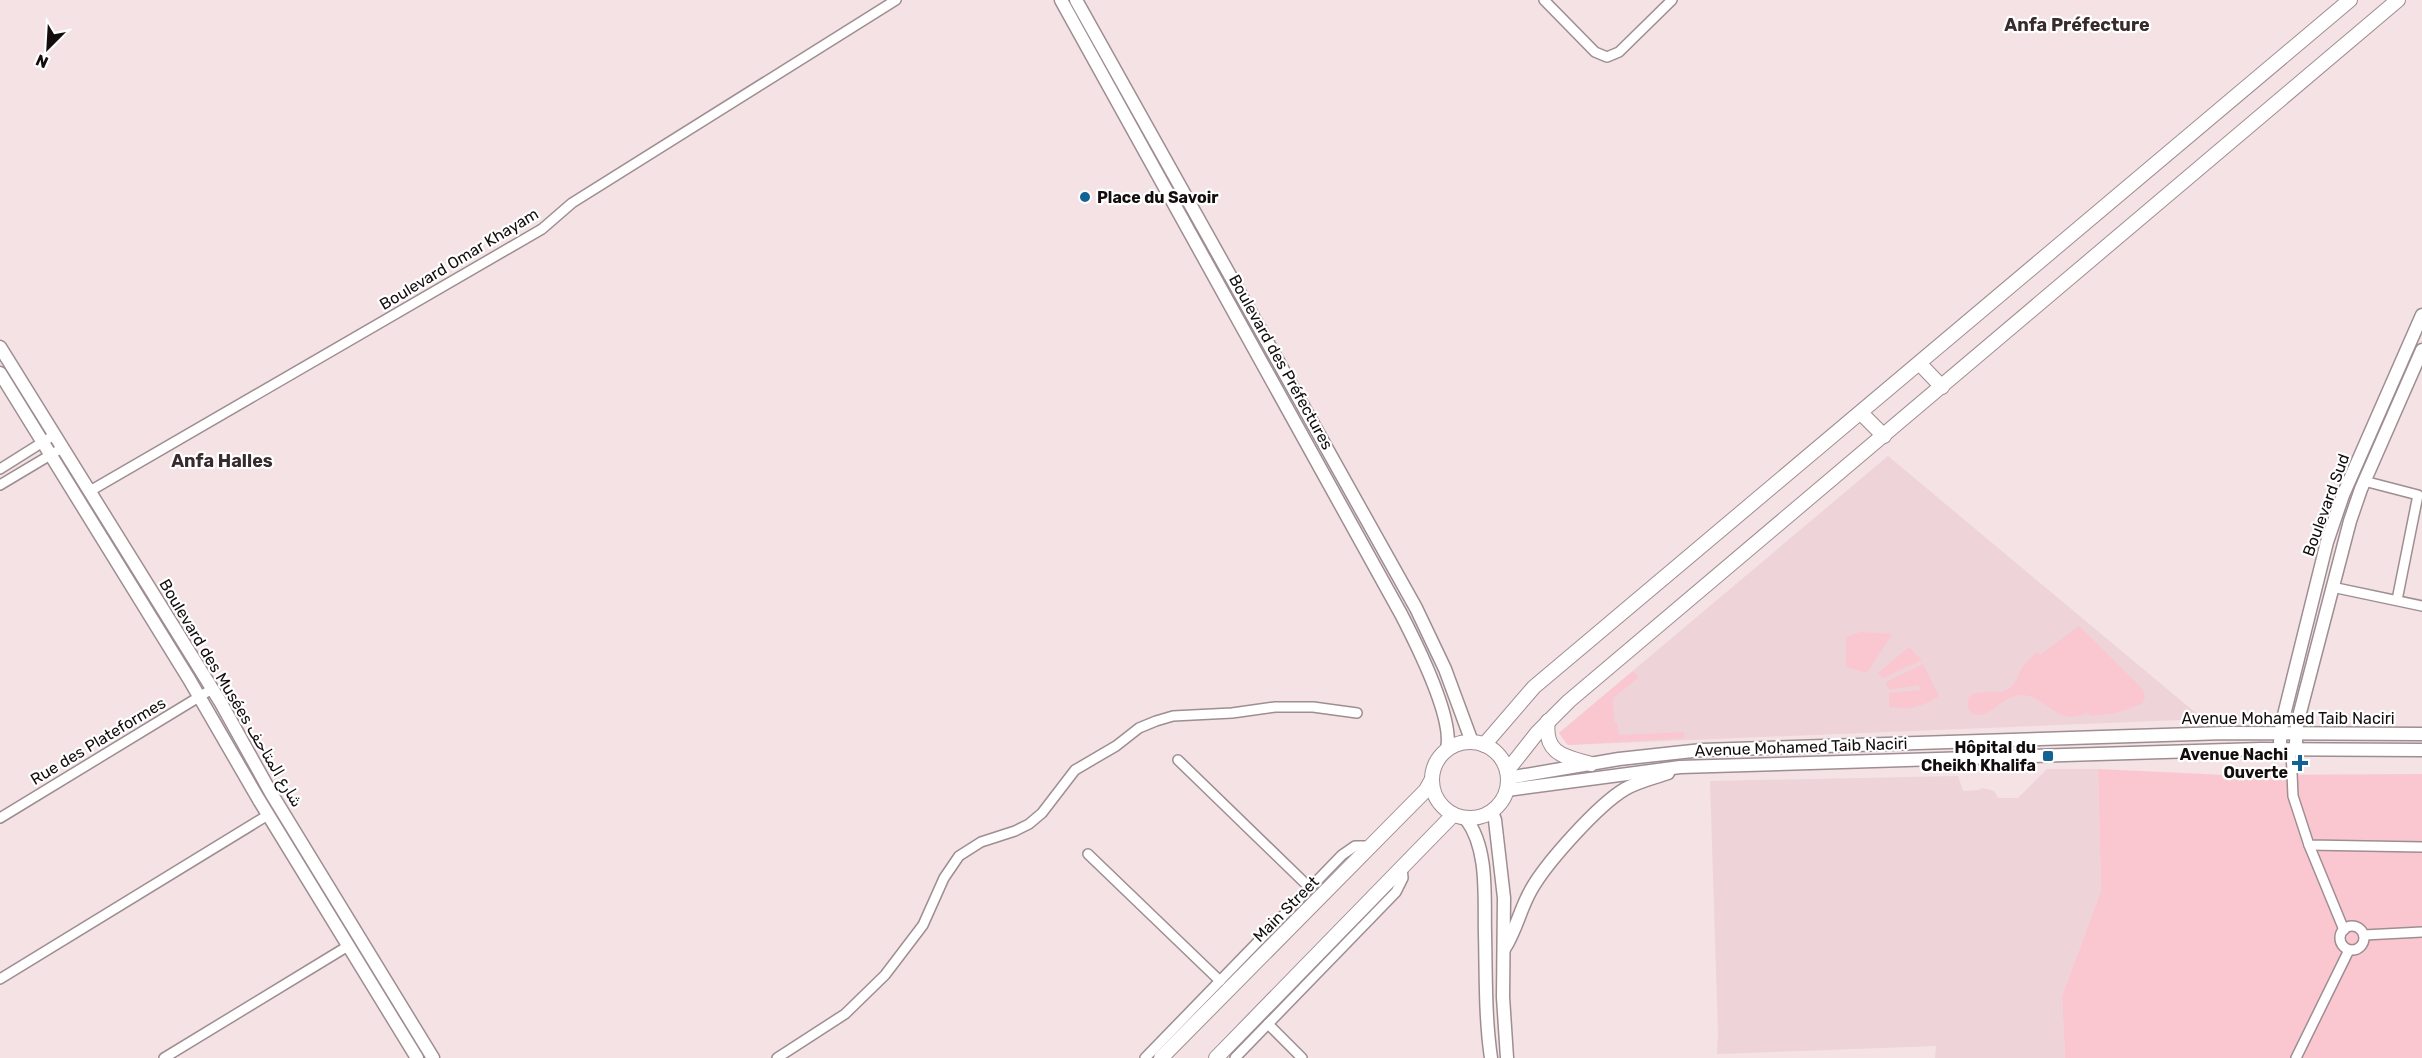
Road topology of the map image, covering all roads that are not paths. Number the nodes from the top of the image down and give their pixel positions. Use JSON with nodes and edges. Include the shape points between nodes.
{"nodes":[{"id":1,"x":896,"y":0,"type":"edge"},
{"id":2,"x":1061,"y":0,"type":"edge"},
{"id":3,"x":1076,"y":0,"type":"edge"},
{"id":4,"x":1544,"y":0,"type":"edge"},
{"id":5,"x":2350,"y":0,"type":"edge"},
{"id":6,"x":2398,"y":0,"type":"edge"},
{"id":7,"x":1665,"y":2,"type":"edge"},
{"id":8,"x":1157,"y":144,"type":"junction"},
{"id":9,"x":1145,"y":151,"type":"junction"},
{"id":10,"x":2422,"y":315,"type":"edge"},
{"id":11,"x":0,"y":346,"type":"edge"},
{"id":12,"x":2422,"y":350,"type":"edge"},
{"id":13,"x":1920,"y":364,"type":"junction"},
{"id":14,"x":0,"y":374,"type":"edge"},
{"id":15,"x":1942,"y":387,"type":"junction"},
{"id":16,"x":1861,"y":413,"type":"junction"},
{"id":17,"x":54,"y":435,"type":"junction"},
{"id":18,"x":1884,"y":436,"type":"junction"},
{"id":19,"x":42,"y":443,"type":"junction"},
{"id":20,"x":62,"y":448,"type":"junction"},
{"id":21,"x":50,"y":455,"type":"junction"},
{"id":22,"x":0,"y":469,"type":"edge"},
{"id":23,"x":2364,"y":482,"type":"junction"},
{"id":24,"x":0,"y":485,"type":"edge"},
{"id":25,"x":90,"y":491,"type":"junction"},
{"id":26,"x":2332,"y":587,"type":"junction"},
{"id":27,"x":2397,"y":600,"type":"junction"},
{"id":28,"x":2422,"y":606,"type":"edge"},
{"id":29,"x":212,"y":689,"type":"junction"},
{"id":30,"x":200,"y":696,"type":"junction"},
{"id":31,"x":1357,"y":713,"type":"dead end"},
{"id":32,"x":1548,"y":721,"type":"junction"},
{"id":33,"x":2281,"y":734,"type":"junction"},
{"id":34,"x":2422,"y":734,"type":"edge"},
{"id":35,"x":2296,"y":735,"type":"junction"},
{"id":36,"x":1478,"y":743,"type":"junction"},
{"id":37,"x":1447,"y":749,"type":"junction"},
{"id":38,"x":2289,"y":750,"type":"junction"},
{"id":39,"x":2422,"y":750,"type":"edge"},
{"id":40,"x":1178,"y":760,"type":"dead end"},
{"id":41,"x":1591,"y":764,"type":"junction"},
{"id":42,"x":1680,"y":767,"type":"junction"},
{"id":43,"x":1507,"y":780,"type":"junction"},
{"id":44,"x":1431,"y":781,"type":"junction"},
{"id":45,"x":1492,"y":812,"type":"junction"},
{"id":46,"x":268,"y":815,"type":"junction"},
{"id":47,"x":1460,"y":817,"type":"junction"},
{"id":48,"x":0,"y":818,"type":"edge"},
{"id":49,"x":2309,"y":845,"type":"junction"},
{"id":50,"x":1372,"y":846,"type":"junction"},
{"id":51,"x":2422,"y":846,"type":"edge"},
{"id":52,"x":1088,"y":854,"type":"dead end"},
{"id":53,"x":1402,"y":867,"type":"junction"},
{"id":54,"x":1310,"y":888,"type":"junction"},
{"id":55,"x":2344,"y":930,"type":"junction"},
{"id":56,"x":2422,"y":932,"type":"edge"},
{"id":57,"x":2364,"y":935,"type":"junction"},
{"id":58,"x":348,"y":946,"type":"junction"},
{"id":59,"x":1504,"y":949,"type":"junction"},
{"id":60,"x":2349,"y":950,"type":"junction"},
{"id":61,"x":0,"y":979,"type":"edge"},
{"id":62,"x":1220,"y":981,"type":"junction"},
{"id":63,"x":1268,"y":1024,"type":"junction"},
{"id":64,"x":164,"y":1058,"type":"edge"},
{"id":65,"x":417,"y":1058,"type":"edge"},
{"id":66,"x":433,"y":1058,"type":"edge"},
{"id":67,"x":777,"y":1058,"type":"edge"},
{"id":68,"x":1145,"y":1058,"type":"edge"},
{"id":69,"x":1161,"y":1058,"type":"edge"},
{"id":70,"x":1216,"y":1058,"type":"edge"},
{"id":71,"x":1235,"y":1058,"type":"edge"},
{"id":72,"x":1302,"y":1058,"type":"edge"},
{"id":73,"x":1491,"y":1058,"type":"edge"},
{"id":74,"x":1507,"y":1058,"type":"edge"},
{"id":75,"x":2296,"y":1058,"type":"edge"}],
"edges":[{"from":1,"to":25,"type":"street","name":"Boulevard Omar Khayam","via":[[572,203],[542,229]]},
{"from":2,"to":9,"type":"street","name":"Boulevard des Préfectures"},
{"from":3,"to":8,"type":"street","name":"Boulevard des Préfectures"},
{"from":4,"to":7,"type":"street","via":[[1595,52],[1607,57],[1619,52]]},
{"from":5,"to":13,"type":"main road"},
{"from":6,"to":15,"type":"main road"},
{"from":8,"to":9,"type":"street"},
{"from":8,"to":36,"type":"street","name":"Boulevard des Préfectures","via":[[1416,608]]},
{"from":9,"to":37,"type":"street","name":"Boulevard des Préfectures","via":[[1413,636],[1445,721]]},
{"from":10,"to":33,"type":"street","name":"Boulevard Sud","via":[[2343,495],[2327,542]]},
{"from":11,"to":17,"type":"street","name":"Boulevard des Musées شارع المتاحف"},
{"from":12,"to":23,"type":"street","name":"Boulevard Sud"},
{"from":13,"to":15,"type":"main road"},
{"from":13,"to":16,"type":"main road"},
{"from":14,"to":19,"type":"street","name":"Boulevard des Musées شارع المتاحف"},
{"from":15,"to":18,"type":"main road"},
{"from":16,"to":18,"type":"main road"},
{"from":16,"to":36,"type":"main road","via":[[1534,687]]},
{"from":17,"to":19,"type":"street"},
{"from":17,"to":20,"type":"street","name":"Boulevard des Musées شارع المتاحف"},
{"from":18,"to":32,"type":"main road"},
{"from":19,"to":21,"type":"street","name":"Boulevard des Musées شارع المتاحف"},
{"from":19,"to":22,"type":"street"},
{"from":20,"to":21,"type":"street"},
{"from":20,"to":25,"type":"street","name":"Boulevard des Musées شارع المتاحف"},
{"from":21,"to":24,"type":"street"},
{"from":21,"to":30,"type":"street","name":"Boulevard des Musées شارع المتاحف"},
{"from":23,"to":26,"type":"street","name":"Boulevard Sud"},
{"from":23,"to":27,"type":"street","via":[[2418,495]]},
{"from":25,"to":29,"type":"street","name":"Boulevard des Musées شارع المتاحف"},
{"from":26,"to":27,"type":"street"},
{"from":26,"to":35,"type":"street","name":"Boulevard Sud"},
{"from":27,"to":28,"type":"street"},
{"from":29,"to":30,"type":"street","name":"Rue des Plateformes"},
{"from":29,"to":66,"type":"street","name":"Boulevard des Musées شارع المتاحف"},
{"from":30,"to":46,"type":"street","name":"Boulevard des Musées شارع المتاحف"},
{"from":30,"to":48,"type":"street","name":"Rue des Plateformes"},
{"from":31,"to":67,"type":"street","via":[[1275,707],[1173,716],[1139,728],[1074,770],[1029,824],[981,842],[959,856],[948,870],[923,926],[879,983],[845,1014]]},
{"from":32,"to":41,"type":"main road","via":[[1549,740],[1558,753]]},
{"from":32,"to":43,"type":"main road"},
{"from":33,"to":35,"type":"street","name":"Avenue Mohamed Taib Naciri"},
{"from":33,"to":38,"type":"street","name":"Boulevard Sud"},
{"from":33,"to":41,"type":"street","name":"Avenue Mohamed Taib Naciri","via":[[1721,750]]},
{"from":34,"to":35,"type":"street","name":"Avenue Mohamed Taib Naciri"},
{"from":35,"to":38,"type":"street","name":"Boulevard Sud"},
{"from":36,"to":37,"type":"main road","via":[[1459,743]]},
{"from":36,"to":43,"type":"main road","via":[[1501,758]]},
{"from":37,"to":44,"type":"main road","via":[[1435,763]]},
{"from":38,"to":39,"type":"street","name":"Avenue Mohamed Taib Naciri"},
{"from":38,"to":42,"type":"street","name":"Avenue Mohamed Taib Naciri"},
{"from":38,"to":49,"type":"street","via":[[2293,796]]},
{"from":40,"to":54,"type":"street"},
{"from":41,"to":43,"type":"street","name":"Avenue Mohamed Taib Naciri"},
{"from":42,"to":43,"type":"street","name":"Avenue Mohamed Taib Naciri"},
{"from":42,"to":59,"type":"street","via":[[1624,789],[1600,809],[1537,880]]},
{"from":43,"to":45,"type":"main road","via":[[1501,802]]},
{"from":44,"to":47,"type":"main road","via":[[1437,801]]},
{"from":44,"to":50,"type":"main road","name":"Main Street"},
{"from":45,"to":47,"type":"main road","via":[[1480,818]]},
{"from":45,"to":59,"type":"street","via":[[1503,882]]},
{"from":46,"to":58,"type":"street","name":"Boulevard des Musées شارع المتاحف"},
{"from":46,"to":61,"type":"street"},
{"from":47,"to":53,"type":"main road"},
{"from":47,"to":73,"type":"street","via":[[1473,828],[1482,873]]},
{"from":49,"to":51,"type":"street"},
{"from":49,"to":55,"type":"street"},
{"from":50,"to":54,"type":"street","via":[[1351,848]]},
{"from":50,"to":69,"type":"main road","name":"Main Street"},
{"from":52,"to":62,"type":"street"},
{"from":53,"to":63,"type":"street","via":[[1403,878],[1396,892]]},
{"from":53,"to":70,"type":"main road"},
{"from":54,"to":62,"type":"street"},
{"from":55,"to":57,"type":"street","via":[[2355,926]]},
{"from":55,"to":60,"type":"street","via":[[2341,941]]},
{"from":56,"to":57,"type":"street"},
{"from":57,"to":60,"type":"street","via":[[2361,946]]},
{"from":58,"to":64,"type":"street"},
{"from":58,"to":65,"type":"street","name":"Boulevard des Musées شارع المتاحف"},
{"from":59,"to":74,"type":"street"},
{"from":60,"to":75,"type":"street"},
{"from":62,"to":68,"type":"street"},
{"from":63,"to":71,"type":"street"},
{"from":63,"to":72,"type":"street"}]}
